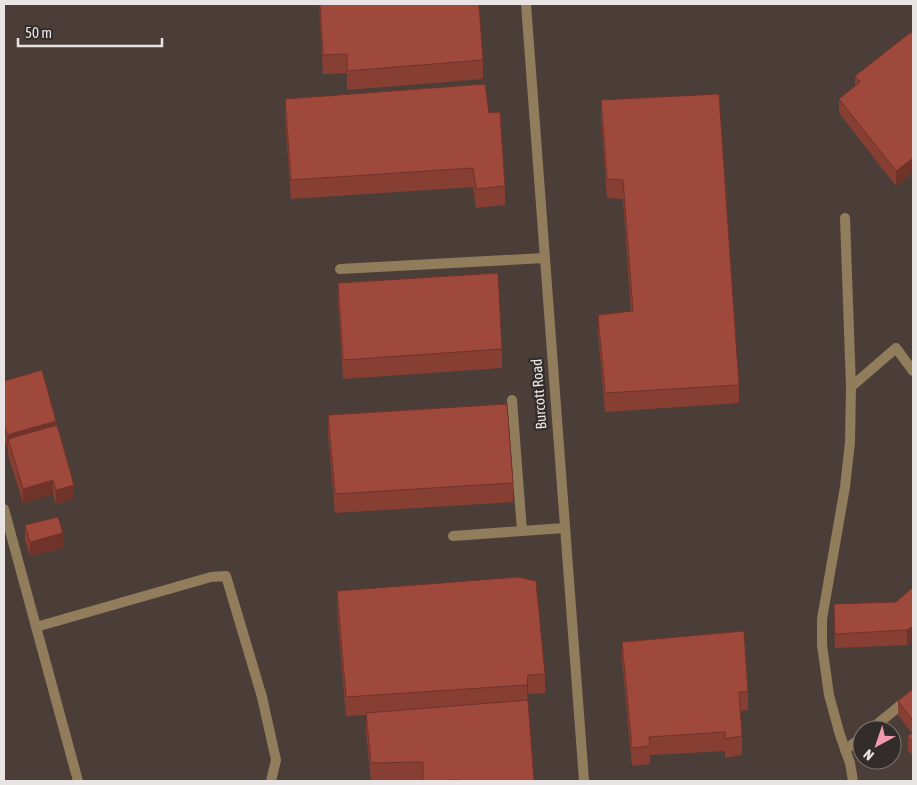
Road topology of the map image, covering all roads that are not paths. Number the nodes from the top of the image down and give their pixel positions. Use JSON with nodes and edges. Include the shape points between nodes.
{"nodes":[{"id":1,"x":526,"y":4,"type":"edge"},
{"id":2,"x":845,"y":218,"type":"dead end"},
{"id":3,"x":545,"y":258,"type":"junction"},
{"id":4,"x":340,"y":269,"type":"dead end"},
{"id":5,"x":913,"y":371,"type":"edge"},
{"id":6,"x":851,"y":387,"type":"junction"},
{"id":7,"x":512,"y":400,"type":"dead end"},
{"id":8,"x":4,"y":509,"type":"edge"},
{"id":9,"x":564,"y":528,"type":"junction"},
{"id":10,"x":522,"y":531,"type":"junction"},
{"id":11,"x":453,"y":536,"type":"dead end"},
{"id":12,"x":36,"y":627,"type":"junction"},
{"id":13,"x":913,"y":695,"type":"edge"},
{"id":14,"x":882,"y":720,"type":"edge"},
{"id":15,"x":852,"y":744,"type":"edge"},
{"id":16,"x":845,"y":750,"type":"junction"},
{"id":17,"x":77,"y":781,"type":"edge"},
{"id":18,"x":271,"y":781,"type":"edge"},
{"id":19,"x":584,"y":781,"type":"edge"},
{"id":20,"x":853,"y":781,"type":"edge"}],
"edges":[{"from":1,"to":3,"type":"street","name":"Burcott Road"},
{"from":2,"to":6,"type":"street"},
{"from":3,"to":4,"type":"street"},
{"from":3,"to":9,"type":"street","name":"Burcott Road"},
{"from":5,"to":6,"type":"street","via":[[896,348]]},
{"from":6,"to":16,"type":"street","via":[[850,442],[822,619],[829,694]]},
{"from":7,"to":10,"type":"street"},
{"from":8,"to":12,"type":"street"},
{"from":9,"to":10,"type":"street"},
{"from":9,"to":19,"type":"street","name":"Burcott Road"},
{"from":10,"to":11,"type":"street"},
{"from":12,"to":17,"type":"street"},
{"from":12,"to":18,"type":"street","via":[[210,577],[226,576],[262,697],[276,760]]},
{"from":13,"to":14,"type":"street"},
{"from":15,"to":16,"type":"street"},
{"from":16,"to":20,"type":"street"}]}
